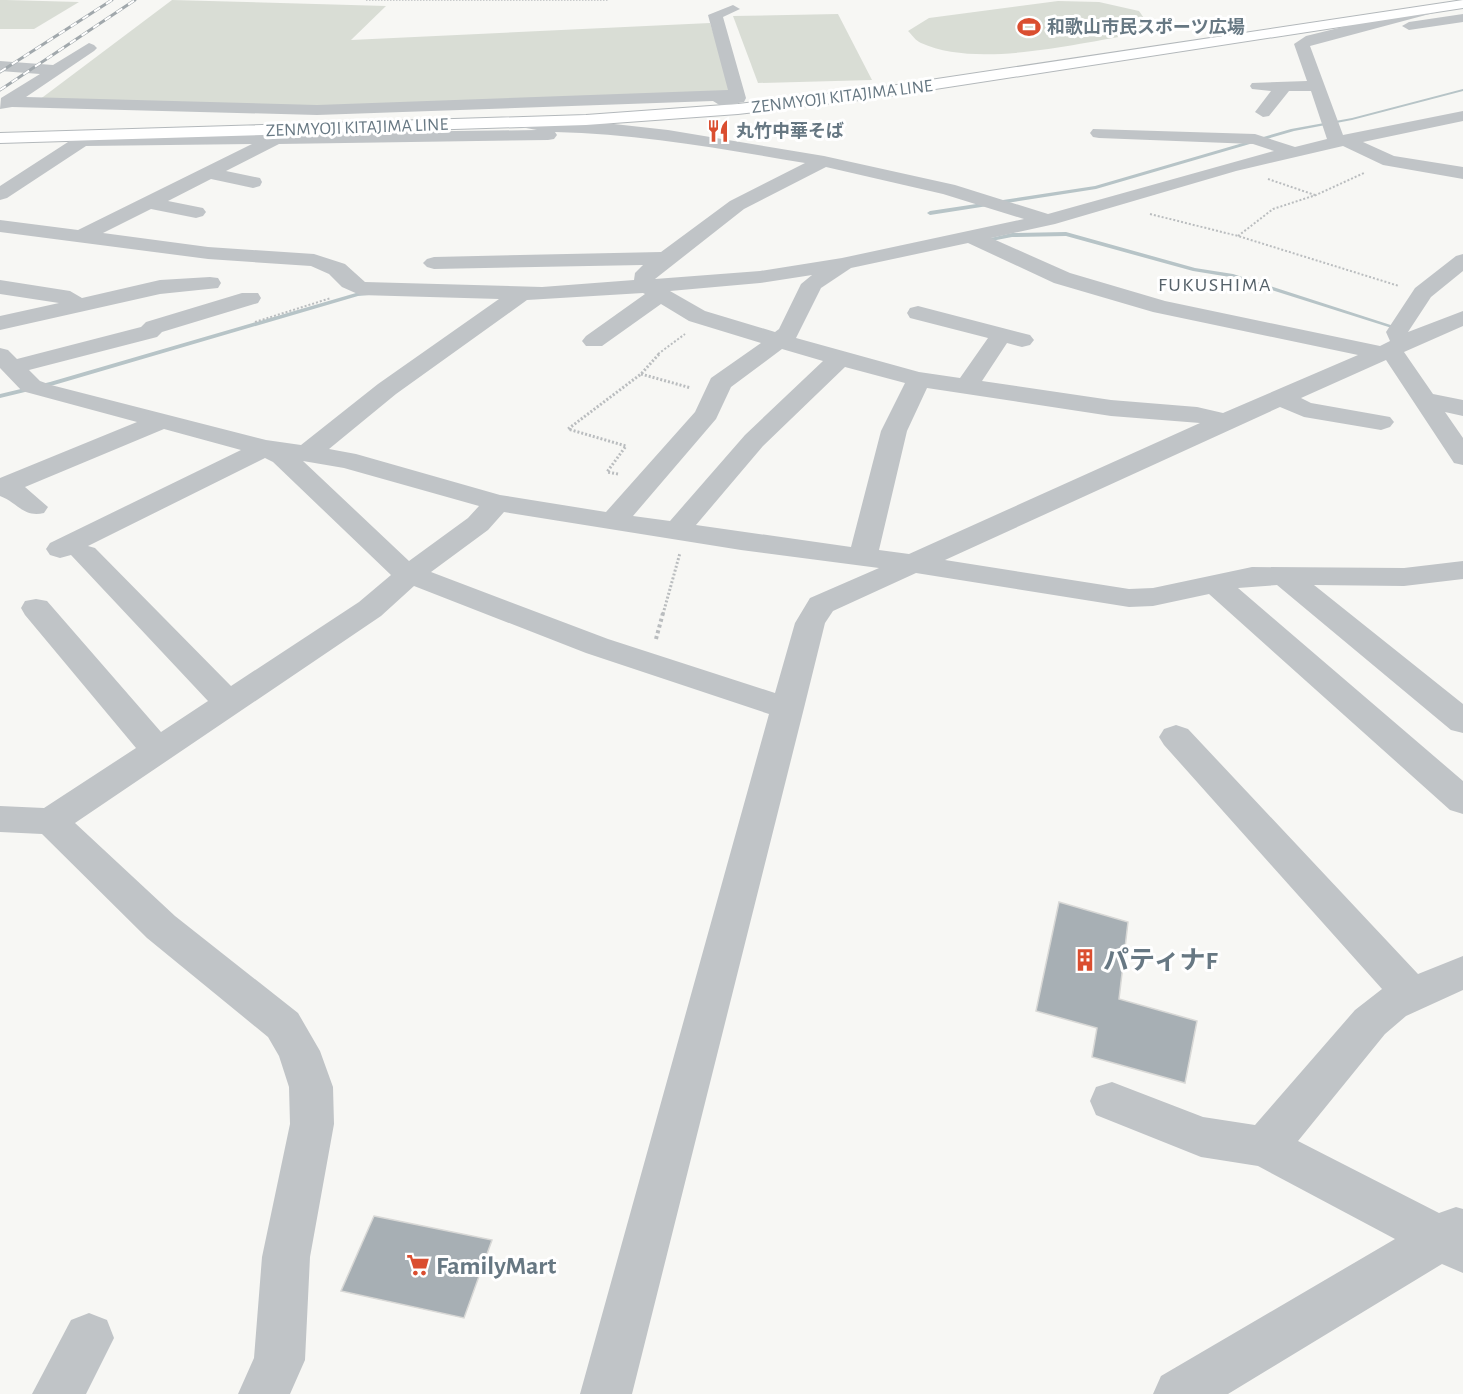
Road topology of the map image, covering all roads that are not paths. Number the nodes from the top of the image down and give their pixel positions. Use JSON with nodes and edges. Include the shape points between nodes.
{"nodes":[{"id":1,"x":733,"y":9,"type":"dead end"},
{"id":2,"x":1432,"y":9,"type":"junction"},
{"id":3,"x":1463,"y":14,"type":"edge"},
{"id":4,"x":1302,"y":44,"type":"junction"},
{"id":5,"x":89,"y":48,"type":"dead end"},
{"id":6,"x":0,"y":66,"type":"edge"},
{"id":7,"x":56,"y":70,"type":"junction"},
{"id":8,"x":1258,"y":86,"type":"dead end"},
{"id":9,"x":1284,"y":86,"type":"junction"},
{"id":10,"x":1318,"y":86,"type":"junction"},
{"id":11,"x":738,"y":102,"type":"junction"},
{"id":12,"x":2,"y":107,"type":"edge"},
{"id":13,"x":1263,"y":112,"type":"dead end"},
{"id":14,"x":1463,"y":116,"type":"edge"},
{"id":15,"x":0,"y":122,"type":"edge"},
{"id":16,"x":521,"y":122,"type":"junction"},
{"id":17,"x":113,"y":123,"type":"junction"},
{"id":18,"x":305,"y":128,"type":"junction"},
{"id":19,"x":1336,"y":132,"type":"junction"},
{"id":20,"x":649,"y":133,"type":"junction"},
{"id":21,"x":1099,"y":133,"type":"dead end"},
{"id":22,"x":275,"y":137,"type":"junction"},
{"id":23,"x":0,"y":138,"type":"edge"},
{"id":24,"x":83,"y":139,"type":"junction"},
{"id":25,"x":1294,"y":152,"type":"junction"},
{"id":26,"x":824,"y":161,"type":"junction"},
{"id":27,"x":760,"y":170,"type":"dead end"},
{"id":28,"x":209,"y":173,"type":"junction"},
{"id":29,"x":1463,"y":173,"type":"edge"},
{"id":30,"x":794,"y":176,"type":"junction"},
{"id":31,"x":253,"y":182,"type":"dead end"},
{"id":32,"x":0,"y":194,"type":"edge"},
{"id":33,"x":149,"y":203,"type":"junction"},
{"id":34,"x":196,"y":212,"type":"dead end"},
{"id":35,"x":1048,"y":220,"type":"junction"},
{"id":36,"x":0,"y":226,"type":"edge"},
{"id":37,"x":78,"y":238,"type":"junction"},
{"id":38,"x":977,"y":240,"type":"junction"},
{"id":39,"x":666,"y":258,"type":"junction"},
{"id":40,"x":1463,"y":260,"type":"edge"},
{"id":41,"x":434,"y":263,"type":"dead end"},
{"id":42,"x":839,"y":268,"type":"junction"},
{"id":43,"x":210,"y":283,"type":"dead end"},
{"id":44,"x":0,"y":287,"type":"edge"},
{"id":45,"x":654,"y":290,"type":"junction"},
{"id":46,"x":521,"y":294,"type":"junction"},
{"id":47,"x":250,"y":298,"type":"dead end"},
{"id":48,"x":77,"y":306,"type":"junction"},
{"id":49,"x":918,"y":313,"type":"dead end"},
{"id":50,"x":1463,"y":318,"type":"edge"},
{"id":51,"x":0,"y":323,"type":"edge"},
{"id":52,"x":780,"y":339,"type":"junction"},
{"id":53,"x":594,"y":340,"type":"dead end"},
{"id":54,"x":1394,"y":341,"type":"junction"},
{"id":55,"x":840,"y":359,"type":"junction"},
{"id":56,"x":6,"y":361,"type":"edge"},
{"id":57,"x":919,"y":379,"type":"junction"},
{"id":58,"x":966,"y":386,"type":"junction"},
{"id":59,"x":35,"y":388,"type":"junction"},
{"id":60,"x":0,"y":392,"type":"edge"},
{"id":61,"x":1280,"y":397,"type":"junction"},
{"id":62,"x":1425,"y":400,"type":"junction"},
{"id":63,"x":1463,"y":408,"type":"edge"},
{"id":64,"x":1226,"y":421,"type":"junction"},
{"id":65,"x":160,"y":422,"type":"junction"},
{"id":66,"x":1381,"y":422,"type":"dead end"},
{"id":67,"x":265,"y":448,"type":"junction"},
{"id":68,"x":308,"y":453,"type":"junction"},
{"id":69,"x":1463,"y":456,"type":"edge"},
{"id":70,"x":3,"y":487,"type":"edge"},
{"id":71,"x":496,"y":503,"type":"junction"},
{"id":72,"x":34,"y":507,"type":"dead end"},
{"id":73,"x":613,"y":521,"type":"junction"},
{"id":74,"x":682,"y":532,"type":"junction"},
{"id":75,"x":862,"y":557,"type":"junction"},
{"id":76,"x":911,"y":563,"type":"junction"},
{"id":77,"x":1463,"y":570,"type":"edge"},
{"id":78,"x":410,"y":574,"type":"junction"},
{"id":79,"x":1284,"y":576,"type":"junction"},
{"id":80,"x":1216,"y":585,"type":"junction"},
{"id":81,"x":36,"y":608,"type":"dead end"},
{"id":82,"x":230,"y":704,"type":"junction"},
{"id":83,"x":787,"y":708,"type":"junction"},
{"id":84,"x":1463,"y":722,"type":"edge"},
{"id":85,"x":1176,"y":737,"type":"dead end"},
{"id":86,"x":158,"y":751,"type":"junction"},
{"id":87,"x":1463,"y":801,"type":"edge"},
{"id":88,"x":0,"y":819,"type":"edge"},
{"id":89,"x":51,"y":821,"type":"junction"},
{"id":90,"x":1463,"y":972,"type":"edge"},
{"id":91,"x":1411,"y":993,"type":"junction"},
{"id":92,"x":1112,"y":1101,"type":"dead end"},
{"id":93,"x":1265,"y":1147,"type":"junction"},
{"id":94,"x":1456,"y":1238,"type":"edge"},
{"id":95,"x":89,"y":1338,"type":"dead end"},
{"id":96,"x":58,"y":1394,"type":"edge"},
{"id":97,"x":264,"y":1394,"type":"edge"},
{"id":98,"x":606,"y":1394,"type":"edge"},
{"id":99,"x":1179,"y":1394,"type":"edge"}],
"edges":[{"from":1,"to":11,"type":"street","via":[[715,15]]},
{"from":2,"to":3,"type":"main road","name":"ZENMYOJI KITAJIMA LINE"},
{"from":2,"to":4,"type":"street"},
{"from":2,"to":11,"type":"main road","name":"ZENMYOJI KITAJIMA LINE","via":[[878,93]]},
{"from":3,"to":4,"type":"street"},
{"from":4,"to":10,"type":"street"},
{"from":5,"to":7,"type":"street"},
{"from":6,"to":7,"type":"street"},
{"from":7,"to":12,"type":"street"},
{"from":8,"to":9,"type":"street"},
{"from":9,"to":10,"type":"street"},
{"from":9,"to":13,"type":"street"},
{"from":10,"to":19,"type":"street"},
{"from":11,"to":12,"type":"street","via":[[317,110]]},
{"from":11,"to":16,"type":"main road","name":"ZENMYOJI KITAJIMA LINE","via":[[636,116]]},
{"from":11,"to":20,"type":"street","via":[[674,129]]},
{"from":12,"to":17,"type":"street"},
{"from":14,"to":19,"type":"street"},
{"from":15,"to":17,"type":"street"},
{"from":16,"to":18,"type":"main road","name":"ZENMYOJI KITAJIMA LINE"},
{"from":16,"to":20,"type":"street","via":[[551,128]]},
{"from":17,"to":18,"type":"street","via":[[291,124]]},
{"from":18,"to":24,"type":"main road","name":"ZENMYOJI KITAJIMA LINE"},
{"from":19,"to":25,"type":"street"},
{"from":19,"to":29,"type":"street","via":[[1389,161]]},
{"from":20,"to":22,"type":"street"},
{"from":20,"to":26,"type":"street"},
{"from":21,"to":25,"type":"street","via":[[1260,140]]},
{"from":22,"to":24,"type":"street"},
{"from":22,"to":28,"type":"street"},
{"from":23,"to":24,"type":"main road","name":"ZENMYOJI KITAJIMA LINE"},
{"from":24,"to":32,"type":"street"},
{"from":25,"to":35,"type":"street"},
{"from":26,"to":30,"type":"street"},
{"from":26,"to":35,"type":"street","via":[[904,177]]},
{"from":27,"to":30,"type":"street"},
{"from":28,"to":31,"type":"street"},
{"from":28,"to":33,"type":"street"},
{"from":30,"to":39,"type":"street","via":[[737,205]]},
{"from":33,"to":34,"type":"street"},
{"from":33,"to":37,"type":"street"},
{"from":35,"to":38,"type":"street"},
{"from":36,"to":37,"type":"street"},
{"from":37,"to":46,"type":"street","via":[[314,260],[338,269],[360,288]]},
{"from":38,"to":42,"type":"street"},
{"from":38,"to":54,"type":"street","via":[[1062,278],[1161,307]]},
{"from":39,"to":41,"type":"street"},
{"from":39,"to":45,"type":"street","via":[[646,273],[644,279]]},
{"from":40,"to":54,"type":"street","via":[[1423,293]]},
{"from":42,"to":45,"type":"street"},
{"from":42,"to":52,"type":"street","via":[[812,284],[789,333]]},
{"from":43,"to":48,"type":"street","via":[[160,287]]},
{"from":44,"to":48,"type":"street","via":[[70,298]]},
{"from":45,"to":46,"type":"street"},
{"from":45,"to":52,"type":"street","via":[[698,316]]},
{"from":45,"to":53,"type":"street"},
{"from":46,"to":68,"type":"street","via":[[387,389]]},
{"from":47,"to":56,"type":"street","via":[[154,327],[149,332]]},
{"from":48,"to":51,"type":"street"},
{"from":49,"to":58,"type":"street","via":[[1012,337]]},
{"from":50,"to":54,"type":"street"},
{"from":52,"to":55,"type":"street"},
{"from":52,"to":73,"type":"street","via":[[720,383],[707,414]]},
{"from":54,"to":61,"type":"street"},
{"from":54,"to":62,"type":"street"},
{"from":55,"to":57,"type":"street"},
{"from":55,"to":74,"type":"street","via":[[788,405],[703,496]]},
{"from":56,"to":59,"type":"street"},
{"from":57,"to":58,"type":"street"},
{"from":57,"to":75,"type":"street","via":[[894,431]]},
{"from":58,"to":64,"type":"street"},
{"from":59,"to":60,"type":"street"},
{"from":59,"to":65,"type":"street"},
{"from":61,"to":64,"type":"street"},
{"from":61,"to":66,"type":"street","via":[[1304,409]]},
{"from":62,"to":63,"type":"street"},
{"from":62,"to":69,"type":"street"},
{"from":64,"to":76,"type":"street"},
{"from":65,"to":67,"type":"street"},
{"from":65,"to":70,"type":"street"},
{"from":67,"to":68,"type":"street"},
{"from":67,"to":78,"type":"street","via":[[282,456]]},
{"from":67,"to":82,"type":"street","via":[[73,552]]},
{"from":68,"to":71,"type":"street","via":[[384,469]]},
{"from":70,"to":72,"type":"street"},
{"from":71,"to":73,"type":"street"},
{"from":71,"to":78,"type":"street","via":[[478,524]]},
{"from":73,"to":74,"type":"street"},
{"from":74,"to":75,"type":"street"},
{"from":75,"to":76,"type":"street"},
{"from":76,"to":80,"type":"street","via":[[1129,597],[1153,597]]},
{"from":76,"to":83,"type":"street","via":[[821,605],[810,622]]},
{"from":77,"to":79,"type":"street","via":[[1404,577]]},
{"from":78,"to":82,"type":"street","via":[[370,609]]},
{"from":78,"to":83,"type":"street","via":[[505,615],[648,666]]},
{"from":79,"to":80,"type":"street","via":[[1252,576]]},
{"from":79,"to":84,"type":"street"},
{"from":80,"to":87,"type":"street"},
{"from":81,"to":86,"type":"street"},
{"from":82,"to":86,"type":"street"},
{"from":83,"to":98,"type":"street"},
{"from":85,"to":91,"type":"street"},
{"from":86,"to":89,"type":"street"},
{"from":88,"to":89,"type":"street"},
{"from":89,"to":97,"type":"street","via":[[161,927],[283,1025],[299,1051],[310,1087],[312,1124],[286,1257],[279,1359]]},
{"from":90,"to":91,"type":"street"},
{"from":91,"to":93,"type":"street","via":[[1371,1022]]},
{"from":92,"to":93,"type":"street","via":[[1201,1137]]},
{"from":93,"to":94,"type":"street"},
{"from":94,"to":99,"type":"street"},
{"from":95,"to":96,"type":"street"}]}
